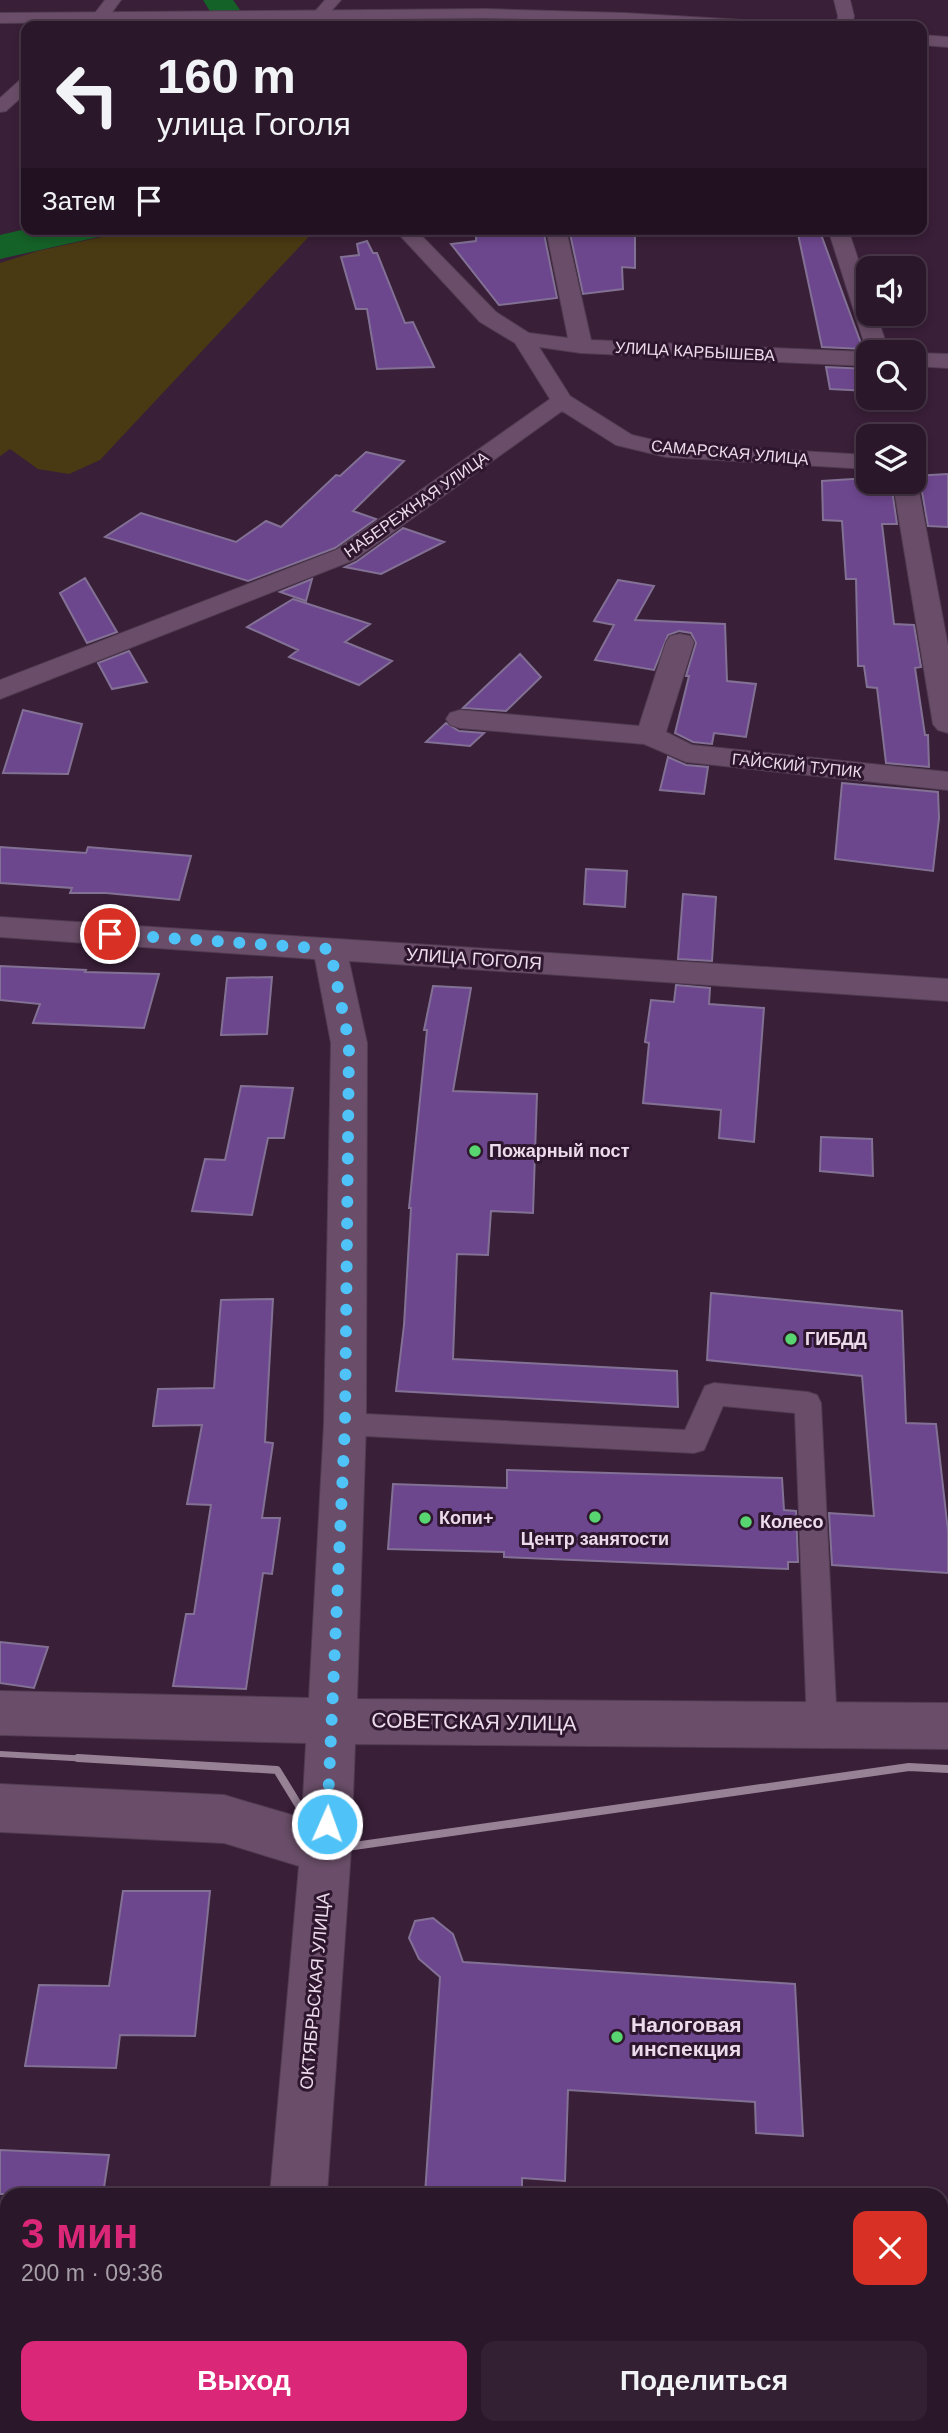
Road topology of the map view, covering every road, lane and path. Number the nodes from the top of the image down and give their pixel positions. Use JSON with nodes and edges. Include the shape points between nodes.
{"nodes":[{"id":1,"x":113,"y":0,"type":"edge"},
{"id":2,"x":842,"y":0,"type":"edge"},
{"id":3,"x":330,"y":14,"type":"edge"},
{"id":4,"x":0,"y":18,"type":"edge"},
{"id":5,"x":58,"y":21,"type":"edge"},
{"id":6,"x":98,"y":21,"type":"edge"},
{"id":7,"x":129,"y":21,"type":"edge"},
{"id":8,"x":655,"y":21,"type":"edge"},
{"id":9,"x":846,"y":21,"type":"edge"},
{"id":10,"x":927,"y":40,"type":"edge"},
{"id":11,"x":948,"y":42,"type":"edge"},
{"id":12,"x":21,"y":88,"type":"edge"},
{"id":13,"x":0,"y":107,"type":"edge"},
{"id":14,"x":410,"y":235,"type":"edge"},
{"id":15,"x":557,"y":235,"type":"edge"},
{"id":16,"x":840,"y":235,"type":"edge"},
{"id":17,"x":523,"y":339,"type":"junction"},
{"id":18,"x":874,"y":340,"type":"edge"},
{"id":19,"x":581,"y":346,"type":"junction"},
{"id":20,"x":856,"y":358,"type":"edge"},
{"id":21,"x":926,"y":360,"type":"edge"},
{"id":22,"x":948,"y":361,"type":"edge"},
{"id":23,"x":562,"y":401,"type":"junction"},
{"id":24,"x":856,"y":462,"type":"edge"},
{"id":25,"x":906,"y":494,"type":"edge"},
{"id":26,"x":680,"y":642,"type":"dead end"},
{"id":27,"x":0,"y":690,"type":"edge"},
{"id":28,"x":460,"y":719,"type":"dead end"},
{"id":29,"x":948,"y":724,"type":"edge"},
{"id":30,"x":650,"y":736,"type":"junction"},
{"id":31,"x":948,"y":781,"type":"edge"},
{"id":32,"x":0,"y":927,"type":"edge"},
{"id":33,"x":330,"y":949,"type":"junction"},
{"id":34,"x":948,"y":990,"type":"edge"},
{"id":35,"x":345,"y":1424,"type":"junction"},
{"id":36,"x":0,"y":1713,"type":"edge"},
{"id":37,"x":330,"y":1721,"type":"junction"},
{"id":38,"x":822,"y":1725,"type":"junction"},
{"id":39,"x":948,"y":1726,"type":"edge"},
{"id":40,"x":0,"y":1808,"type":"edge"},
{"id":41,"x":326,"y":1850,"type":"junction"},
{"id":42,"x":299,"y":2188,"type":"edge"}],
"edges":[{"from":1,"to":6,"type":"street"},
{"from":2,"to":9,"type":"street"},
{"from":3,"to":7,"type":"street"},
{"from":3,"to":8,"type":"street"},
{"from":4,"to":5,"type":"street"},
{"from":10,"to":11,"type":"street"},
{"from":12,"to":13,"type":"street"},
{"from":14,"to":17,"type":"street","via":[[488,317]]},
{"from":15,"to":19,"type":"street"},
{"from":16,"to":18,"type":"street"},
{"from":17,"to":19,"type":"street","name":"УЛИЦА КАРБЫШЕВА"},
{"from":17,"to":23,"type":"street"},
{"from":19,"to":20,"type":"street","name":"УЛИЦА КАРБЫШЕВА"},
{"from":21,"to":22,"type":"street"},
{"from":23,"to":24,"type":"street","name":"САМАРСКАЯ УЛИЦА","via":[[624,440],[666,450]]},
{"from":23,"to":27,"type":"street","name":"НАБЕРЕЖНАЯ УЛИЦА","via":[[345,555]]},
{"from":25,"to":29,"type":"street"},
{"from":26,"to":30,"type":"street"},
{"from":28,"to":30,"type":"street","name":"ГАЙСКИЙ ТУПИК"},
{"from":30,"to":31,"type":"street","name":"ГАЙСКИЙ ТУПИК","via":[[686,753]]},
{"from":32,"to":33,"type":"street","name":"УЛИЦА ГОГОЛЯ"},
{"from":33,"to":34,"type":"street","name":"УЛИЦА ГОГОЛЯ"},
{"from":33,"to":35,"type":"street","name":"ОКТЯБРЬСКАЯ УЛИЦА","via":[[349,1043]]},
{"from":35,"to":37,"type":"street","name":"ОКТЯБРЬСКАЯ УЛИЦА"},
{"from":35,"to":38,"type":"lane","via":[[694,1442],[714,1394],[808,1403]]},
{"from":36,"to":37,"type":"street","name":"СОВЕТСКАЯ УЛИЦА"},
{"from":37,"to":38,"type":"street","name":"СОВЕТСКАЯ УЛИЦА"},
{"from":37,"to":41,"type":"street","name":"ОКТЯБРЬСКАЯ УЛИЦА"},
{"from":38,"to":39,"type":"street","name":"СОВЕТСКАЯ УЛИЦА"},
{"from":40,"to":41,"type":"street","via":[[224,1819]]},
{"from":41,"to":42,"type":"street","name":"ОКТЯБРЬСКАЯ УЛИЦА"}]}
